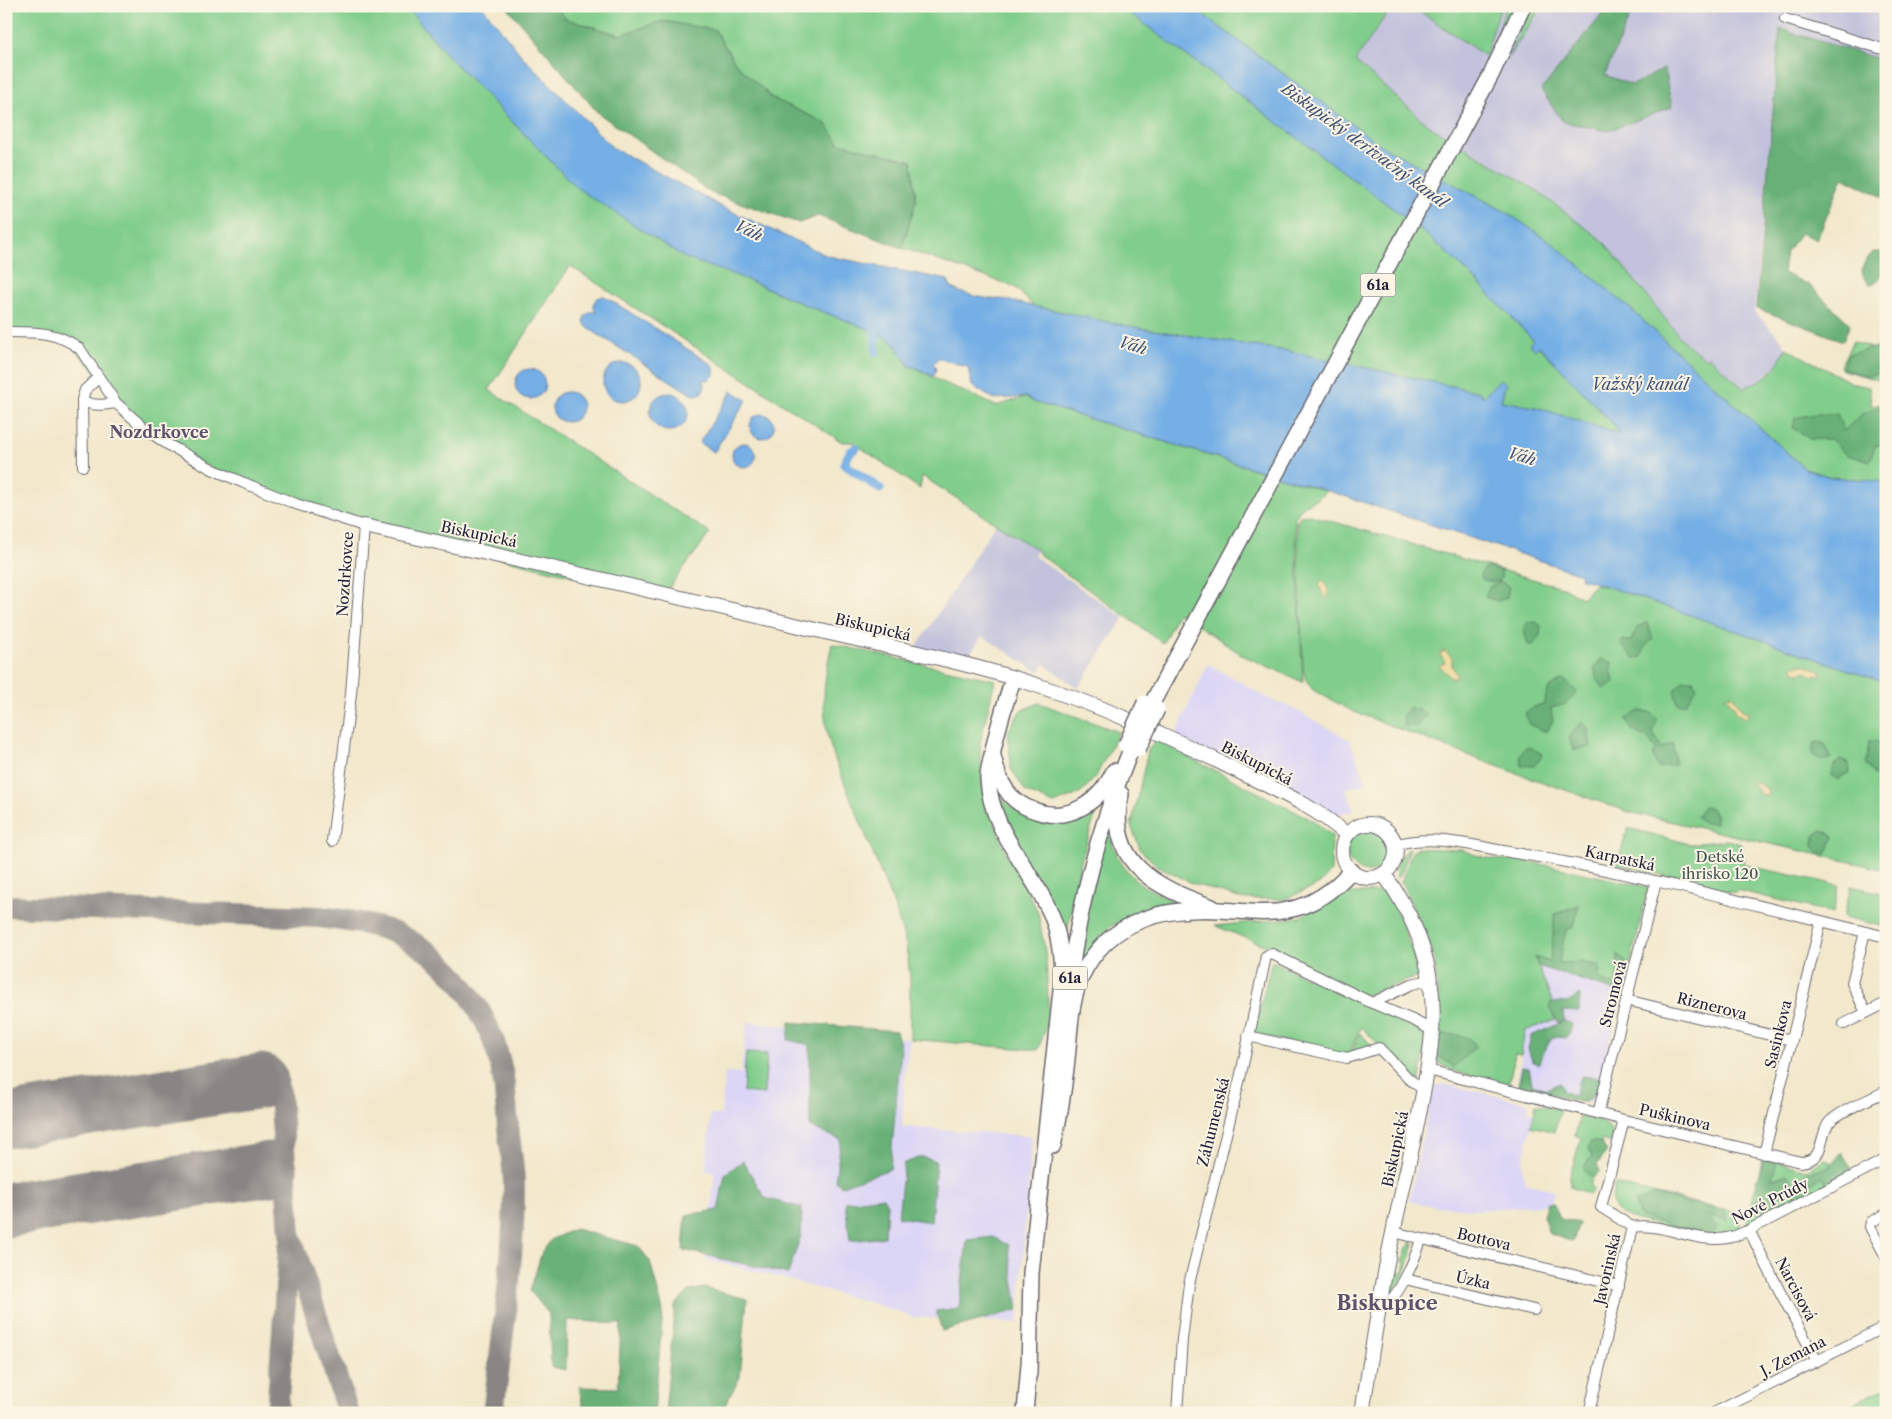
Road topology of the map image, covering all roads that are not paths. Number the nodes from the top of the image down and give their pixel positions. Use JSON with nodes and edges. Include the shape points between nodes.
{"nodes":[{"id":1,"x":1524,"y":6,"type":"edge"},
{"id":2,"x":1785,"y":18,"type":"dead end"},
{"id":3,"x":1886,"y":50,"type":"edge"},
{"id":4,"x":6,"y":332,"type":"edge"},
{"id":5,"x":98,"y":378,"type":"junction"},
{"id":6,"x":82,"y":400,"type":"junction"},
{"id":7,"x":116,"y":404,"type":"junction"},
{"id":8,"x":1290,"y":446,"type":"junction"},
{"id":9,"x":83,"y":466,"type":"dead end"},
{"id":10,"x":364,"y":526,"type":"junction"},
{"id":11,"x":1179,"y":655,"type":"junction"},
{"id":12,"x":1013,"y":679,"type":"junction"},
{"id":13,"x":1132,"y":747,"type":"junction"},
{"id":14,"x":992,"y":753,"type":"junction"},
{"id":15,"x":1347,"y":835,"type":"junction"},
{"id":16,"x":332,"y":841,"type":"dead end"},
{"id":17,"x":1395,"y":845,"type":"junction"},
{"id":18,"x":1351,"y":871,"type":"junction"},
{"id":19,"x":1383,"y":874,"type":"junction"},
{"id":20,"x":1656,"y":881,"type":"junction"},
{"id":21,"x":1220,"y":910,"type":"junction"},
{"id":22,"x":1821,"y":921,"type":"junction"},
{"id":23,"x":1865,"y":932,"type":"junction"},
{"id":24,"x":1886,"y":937,"type":"edge"},
{"id":25,"x":1430,"y":980,"type":"junction"},
{"id":26,"x":1626,"y":1000,"type":"junction"},
{"id":27,"x":1372,"y":1003,"type":"junction"},
{"id":28,"x":1886,"y":1003,"type":"edge"},
{"id":29,"x":1866,"y":1013,"type":"junction"},
{"id":30,"x":1844,"y":1024,"type":"dead end"},
{"id":31,"x":1433,"y":1032,"type":"junction"},
{"id":32,"x":1248,"y":1036,"type":"junction"},
{"id":33,"x":1792,"y":1040,"type":"junction"},
{"id":34,"x":1428,"y":1070,"type":"junction"},
{"id":35,"x":1424,"y":1090,"type":"junction"},
{"id":36,"x":1886,"y":1092,"type":"edge"},
{"id":37,"x":1598,"y":1114,"type":"junction"},
{"id":38,"x":1624,"y":1120,"type":"junction"},
{"id":39,"x":1764,"y":1154,"type":"junction"},
{"id":40,"x":1886,"y":1159,"type":"edge"},
{"id":41,"x":1049,"y":1168,"type":"junction"},
{"id":42,"x":1886,"y":1214,"type":"edge"},
{"id":43,"x":1632,"y":1227,"type":"junction"},
{"id":44,"x":1749,"y":1230,"type":"junction"},
{"id":45,"x":1393,"y":1232,"type":"junction"},
{"id":46,"x":1421,"y":1240,"type":"junction"},
{"id":47,"x":1886,"y":1257,"type":"edge"},
{"id":48,"x":1405,"y":1278,"type":"junction"},
{"id":49,"x":1619,"y":1286,"type":"junction"},
{"id":50,"x":1380,"y":1306,"type":"junction"},
{"id":51,"x":1534,"y":1310,"type":"dead end"},
{"id":52,"x":1886,"y":1326,"type":"edge"},
{"id":53,"x":1817,"y":1361,"type":"junction"},
{"id":54,"x":1028,"y":1374,"type":"junction"},
{"id":55,"x":1025,"y":1413,"type":"edge"},
{"id":56,"x":1177,"y":1413,"type":"edge"},
{"id":57,"x":1362,"y":1413,"type":"edge"},
{"id":58,"x":1589,"y":1413,"type":"edge"},
{"id":59,"x":1714,"y":1413,"type":"edge"}],
"edges":[{"from":1,"to":8,"type":"main road","number":"61a","via":[[1491,75]]},
{"from":2,"to":3,"type":"street"},
{"from":4,"to":5,"type":"street","name":"Nozdrkovce","via":[[46,334],[66,339],[80,348]]},
{"from":5,"to":6,"type":"street","via":[[85,390]]},
{"from":5,"to":7,"type":"street","name":"Nozdrkovce"},
{"from":6,"to":7,"type":"street","via":[[98,406]]},
{"from":6,"to":9,"type":"street"},
{"from":7,"to":10,"type":"street","name":"Nozdrkovce","via":[[167,444],[212,469],[296,504]]},
{"from":8,"to":11,"type":"main road","number":"61a"},
{"from":8,"to":11,"type":"main road","number":"61a","via":[[1268,503]]},
{"from":10,"to":12,"type":"street","name":"Biskupická","via":[[861,639]]},
{"from":10,"to":16,"type":"street","name":"Nozdrkovce","via":[[351,694]]},
{"from":11,"to":13,"type":"main road","number":"61a"},
{"from":12,"to":14,"type":"main road","number":"61a"},
{"from":12,"to":15,"type":"street","name":"Biskupická","via":[[1105,710],[1154,731],[1307,807]]},
{"from":13,"to":14,"type":"main road","number":"61a","via":[[1096,798],[1080,809],[1053,815],[1027,808],[1005,789]]},
{"from":13,"to":21,"type":"main road","number":"61a","via":[[1118,804],[1118,831],[1128,855],[1158,884]]},
{"from":13,"to":41,"type":"main road","number":"61a","via":[[1097,843],[1079,917],[1064,1020]]},
{"from":14,"to":54,"type":"main road","number":"61a","via":[[988,776],[999,824],[1041,896],[1057,931],[1062,965],[1031,1273]]},
{"from":15,"to":17,"type":"street","via":[[1360,825],[1376,824],[1387,831]]},
{"from":15,"to":18,"type":"street","via":[[1342,853]]},
{"from":17,"to":19,"type":"street","via":[[1395,859]]},
{"from":17,"to":20,"type":"street","name":"Karpatská","via":[[1410,840],[1439,841],[1585,865]]},
{"from":18,"to":19,"type":"street","via":[[1368,878]]},
{"from":18,"to":21,"type":"main road","number":"61a","via":[[1318,900],[1289,910],[1255,913]]},
{"from":19,"to":25,"type":"street","name":"Biskupická","via":[[1392,884],[1413,924],[1426,958]]},
{"from":20,"to":22,"type":"street","name":"Karpatská"},
{"from":20,"to":26,"type":"street","name":"Stromová"},
{"from":21,"to":41,"type":"main road","number":"61a","via":[[1161,914],[1142,919],[1126,927],[1099,950],[1082,976],[1073,1008],[1063,1100]]},
{"from":22,"to":23,"type":"street","name":"Karpatská"},
{"from":22,"to":33,"type":"street","name":"Sasinkova"},
{"from":23,"to":24,"type":"street","name":"Karpatská"},
{"from":23,"to":29,"type":"street","via":[[1852,983]]},
{"from":25,"to":27,"type":"street","via":[[1412,984]]},
{"from":25,"to":31,"type":"street","name":"Biskupická"},
{"from":26,"to":33,"type":"street","name":"Riznerova"},
{"from":26,"to":37,"type":"street","name":"Stromová"},
{"from":27,"to":31,"type":"street","name":"Záhumenská"},
{"from":27,"to":32,"type":"street","name":"Záhumenská","via":[[1272,954],[1266,956]]},
{"from":28,"to":29,"type":"street"},
{"from":29,"to":30,"type":"street"},
{"from":31,"to":34,"type":"street","name":"Biskupická"},
{"from":32,"to":35,"type":"street","via":[[1346,1058],[1379,1048]]},
{"from":32,"to":56,"type":"street","name":"Záhumenská","via":[[1190,1284],[1182,1338]]},
{"from":33,"to":39,"type":"street","name":"Sasinkova"},
{"from":34,"to":35,"type":"street","name":"Biskupická"},
{"from":34,"to":37,"type":"street","name":"Puškinova"},
{"from":35,"to":45,"type":"street","name":"Biskupická"},
{"from":36,"to":39,"type":"street","name":"Puškinova","via":[[1832,1120],[1822,1146],[1807,1162]]},
{"from":37,"to":38,"type":"street","name":"Puškinova"},
{"from":38,"to":39,"type":"street","name":"Puškinova"},
{"from":38,"to":43,"type":"street","name":"Javorinská","via":[[1601,1207]]},
{"from":40,"to":44,"type":"street","name":"Nové Prúdy"},
{"from":41,"to":54,"type":"main road","number":"61a"},
{"from":42,"to":47,"type":"street","via":[[1871,1222],[1870,1227]]},
{"from":43,"to":44,"type":"street","name":"Nové Prúdy","via":[[1646,1224],[1717,1239]]},
{"from":43,"to":49,"type":"street","name":"Javorinská"},
{"from":44,"to":53,"type":"street","name":"Narcisová"},
{"from":45,"to":46,"type":"street"},
{"from":45,"to":50,"type":"street","name":"Biskupická"},
{"from":46,"to":48,"type":"street"},
{"from":46,"to":49,"type":"street","name":"Bottova"},
{"from":48,"to":50,"type":"street","via":[[1388,1303]]},
{"from":48,"to":51,"type":"street","name":"Úzka"},
{"from":49,"to":58,"type":"street","name":"Javorinská"},
{"from":50,"to":57,"type":"street","name":"Biskupická"},
{"from":52,"to":53,"type":"street","name":"J. Zemana"},
{"from":53,"to":59,"type":"street","name":"J. Zemana"},
{"from":54,"to":55,"type":"main road","number":"61a"}]}
